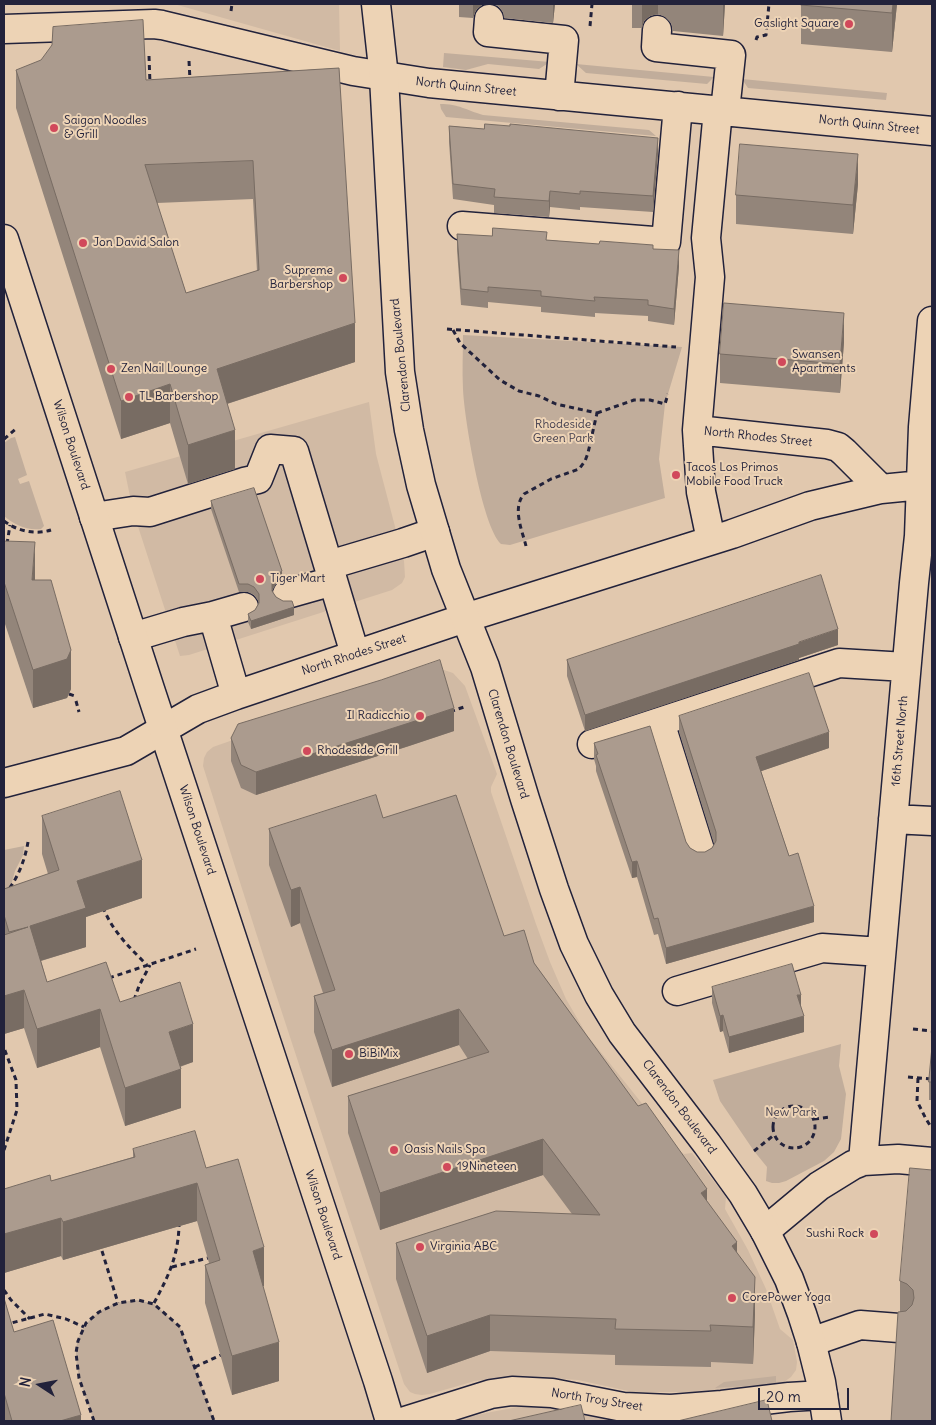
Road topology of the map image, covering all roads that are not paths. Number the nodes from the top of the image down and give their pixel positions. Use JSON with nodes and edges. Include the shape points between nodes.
{"nodes":[{"id":1,"x":376,"y":4,"type":"edge"},
{"id":2,"x":154,"y":14,"type":"edge"},
{"id":3,"x":488,"y":19,"type":"dead end"},
{"id":4,"x":4,"y":29,"type":"edge"},
{"id":5,"x":657,"y":30,"type":"dead end"},
{"id":6,"x":384,"y":77,"type":"junction"},
{"id":7,"x":559,"y":96,"type":"junction"},
{"id":8,"x":678,"y":106,"type":"junction"},
{"id":9,"x":722,"y":110,"type":"junction"},
{"id":10,"x":932,"y":131,"type":"edge"},
{"id":11,"x":462,"y":226,"type":"dead end"},
{"id":12,"x":4,"y":239,"type":"edge"},
{"id":13,"x":932,"y":321,"type":"edge"},
{"id":14,"x":697,"y":430,"type":"junction"},
{"id":15,"x":926,"y":484,"type":"edge"},
{"id":16,"x":881,"y":490,"type":"junction"},
{"id":17,"x":94,"y":517,"type":"junction"},
{"id":18,"x":435,"y":532,"type":"junction"},
{"id":19,"x":711,"y":540,"type":"junction"},
{"id":20,"x":331,"y":573,"type":"junction"},
{"id":21,"x":287,"y":594,"type":"dead end"},
{"id":22,"x":244,"y":607,"type":"dead end"},
{"id":23,"x":213,"y":616,"type":"junction"},
{"id":24,"x":465,"y":618,"type":"junction"},
{"id":25,"x":133,"y":637,"type":"junction"},
{"id":26,"x":355,"y":654,"type":"junction"},
{"id":27,"x":906,"y":667,"type":"junction"},
{"id":28,"x":236,"y":695,"type":"junction"},
{"id":29,"x":660,"y":722,"type":"junction"},
{"id":30,"x":164,"y":728,"type":"junction"},
{"id":31,"x":592,"y":744,"type":"edge"},
{"id":32,"x":4,"y":783,"type":"edge"},
{"id":33,"x":892,"y":819,"type":"junction"},
{"id":34,"x":932,"y":821,"type":"edge"},
{"id":35,"x":701,"y":853,"type":"edge"},
{"id":36,"x":881,"y":952,"type":"junction"},
{"id":37,"x":677,"y":991,"type":"dead end"},
{"id":38,"x":863,"y":1161,"type":"junction"},
{"id":39,"x":932,"y":1162,"type":"edge"},
{"id":40,"x":765,"y":1231,"type":"junction"},
{"id":41,"x":898,"y":1328,"type":"edge"},
{"id":42,"x":811,"y":1342,"type":"junction"},
{"id":43,"x":825,"y":1408,"type":"edge"},
{"id":44,"x":390,"y":1421,"type":"edge"},
{"id":45,"x":405,"y":1421,"type":"edge"}],
"edges":[{"from":1,"to":6,"type":"street","name":"Clarendon Boulevard"},
{"from":2,"to":4,"type":"street","name":"North Quinn Street"},
{"from":2,"to":6,"type":"street","name":"North Quinn Street","via":[[180,28]]},
{"from":3,"to":7,"type":"street","via":[[488,32],[564,40]]},
{"from":5,"to":9,"type":"street","via":[[656,47],[731,55]]},
{"from":6,"to":7,"type":"street","name":"North Quinn Street"},
{"from":6,"to":18,"type":"street","name":"Clarendon Boulevard","via":[[400,372],[421,485]]},
{"from":7,"to":8,"type":"street","name":"North Quinn Street"},
{"from":8,"to":9,"type":"street","name":"North Quinn Street"},
{"from":8,"to":11,"type":"street","via":[[666,242]]},
{"from":9,"to":10,"type":"street","name":"North Quinn Street"},
{"from":9,"to":14,"type":"street","via":[[706,238],[710,277]]},
{"from":12,"to":17,"type":"street","name":"Wilson Boulevard"},
{"from":13,"to":15,"type":"street","name":"16th Street North","via":[[923,427]]},
{"from":14,"to":16,"type":"street","name":"North Rhodes Street","via":[[838,447]]},
{"from":14,"to":19,"type":"street","name":"North Rhodes Street","via":[[701,492]]},
{"from":15,"to":16,"type":"street","name":"North Rhodes Street"},
{"from":15,"to":27,"type":"street","name":"16th Street North"},
{"from":16,"to":19,"type":"street","name":"North Rhodes Street","via":[[810,506]]},
{"from":17,"to":20,"type":"street","via":[[133,511],[150,512],[258,479],[270,449],[294,451]]},
{"from":17,"to":25,"type":"street","name":"Wilson Boulevard"},
{"from":18,"to":20,"type":"street"},
{"from":18,"to":24,"type":"street","name":"Clarendon Boulevard"},
{"from":19,"to":24,"type":"street","name":"North Rhodes Street"},
{"from":20,"to":21,"type":"street"},
{"from":20,"to":26,"type":"street"},
{"from":22,"to":23,"type":"street"},
{"from":23,"to":25,"type":"street"},
{"from":23,"to":28,"type":"street"},
{"from":24,"to":26,"type":"street","name":"North Rhodes Street"},
{"from":24,"to":40,"type":"street","name":"Clarendon Boulevard","via":[[485,668],[574,944],[622,1034],[728,1172]]},
{"from":25,"to":30,"type":"street","name":"Wilson Boulevard"},
{"from":26,"to":28,"type":"street","name":"North Rhodes Street"},
{"from":27,"to":29,"type":"street","via":[[839,663]]},
{"from":27,"to":33,"type":"street","name":"16th Street North"},
{"from":28,"to":30,"type":"street","name":"North Rhodes Street","via":[[198,709]]},
{"from":29,"to":31,"type":"street"},
{"from":29,"to":35,"type":"street"},
{"from":30,"to":32,"type":"street","name":"North Rhodes Street","via":[[126,751]]},
{"from":30,"to":44,"type":"street","name":"Wilson Boulevard"},
{"from":33,"to":34,"type":"street"},
{"from":33,"to":36,"type":"street","name":"16th Street North"},
{"from":36,"to":37,"type":"street","via":[[822,948]]},
{"from":36,"to":38,"type":"street","name":"16th Street North"},
{"from":38,"to":39,"type":"street","via":[[898,1159]]},
{"from":38,"to":40,"type":"street","via":[[818,1186]]},
{"from":40,"to":42,"type":"street","name":"Clarendon Boulevard","via":[[789,1279]]},
{"from":41,"to":42,"type":"street","via":[[860,1325]]},
{"from":42,"to":43,"type":"street","name":"Clarendon Boulevard"},
{"from":43,"to":45,"type":"street","name":"North Troy Street","via":[[789,1397],[671,1409],[623,1407],[560,1394],[512,1391],[491,1394]]}]}
